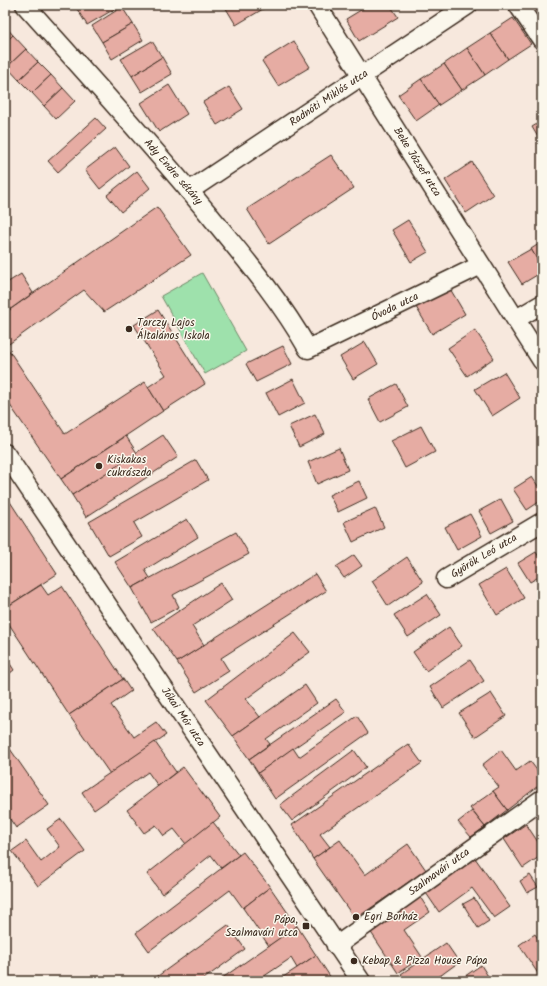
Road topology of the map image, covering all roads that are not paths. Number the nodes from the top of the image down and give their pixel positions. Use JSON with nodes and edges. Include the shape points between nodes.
{"nodes":[{"id":1,"x":25,"y":5,"type":"edge"},
{"id":2,"x":317,"y":5,"type":"edge"},
{"id":3,"x":468,"y":5,"type":"edge"},
{"id":4,"x":518,"y":5,"type":"edge"},
{"id":5,"x":542,"y":40,"type":"edge"},
{"id":6,"x":362,"y":76,"type":"junction"},
{"id":7,"x":190,"y":191,"type":"junction"},
{"id":8,"x":481,"y":265,"type":"junction"},
{"id":9,"x":542,"y":304,"type":"edge"},
{"id":10,"x":516,"y":320,"type":"junction"},
{"id":11,"x":308,"y":349,"type":"joint"},
{"id":12,"x":542,"y":361,"type":"edge"},
{"id":13,"x":5,"y":454,"type":"edge"},
{"id":14,"x":542,"y":522,"type":"edge"},
{"id":15,"x":446,"y":579,"type":"dead end"},
{"id":16,"x":542,"y":799,"type":"edge"},
{"id":17,"x":336,"y":946,"type":"junction"},
{"id":18,"x":361,"y":981,"type":"edge"}],
"edges":[{"from":1,"to":7,"type":"street","name":"Ady Endre sétány"},
{"from":2,"to":6,"type":"street","name":"Beke József utca"},
{"from":3,"to":6,"type":"street","name":"Radnóti Miklós utca"},
{"from":4,"to":5,"type":"street"},
{"from":6,"to":7,"type":"street","name":"Radnóti Miklós utca"},
{"from":6,"to":8,"type":"street","name":"Beke József utca"},
{"from":7,"to":11,"type":"street","name":"Ady Endre sétány","via":[[262,278],[288,314]]},
{"from":8,"to":10,"type":"street","name":"Beke József utca"},
{"from":8,"to":11,"type":"street","name":"Óvoda utca"},
{"from":9,"to":10,"type":"street"},
{"from":10,"to":12,"type":"street","name":"Beke József utca"},
{"from":13,"to":17,"type":"street","name":"Jókai Mór utca"},
{"from":14,"to":15,"type":"street","name":"Györök Leó utca"},
{"from":16,"to":17,"type":"street","name":"Szalmavári utca"},
{"from":17,"to":18,"type":"street","name":"Jókai Mór utca"}]}
